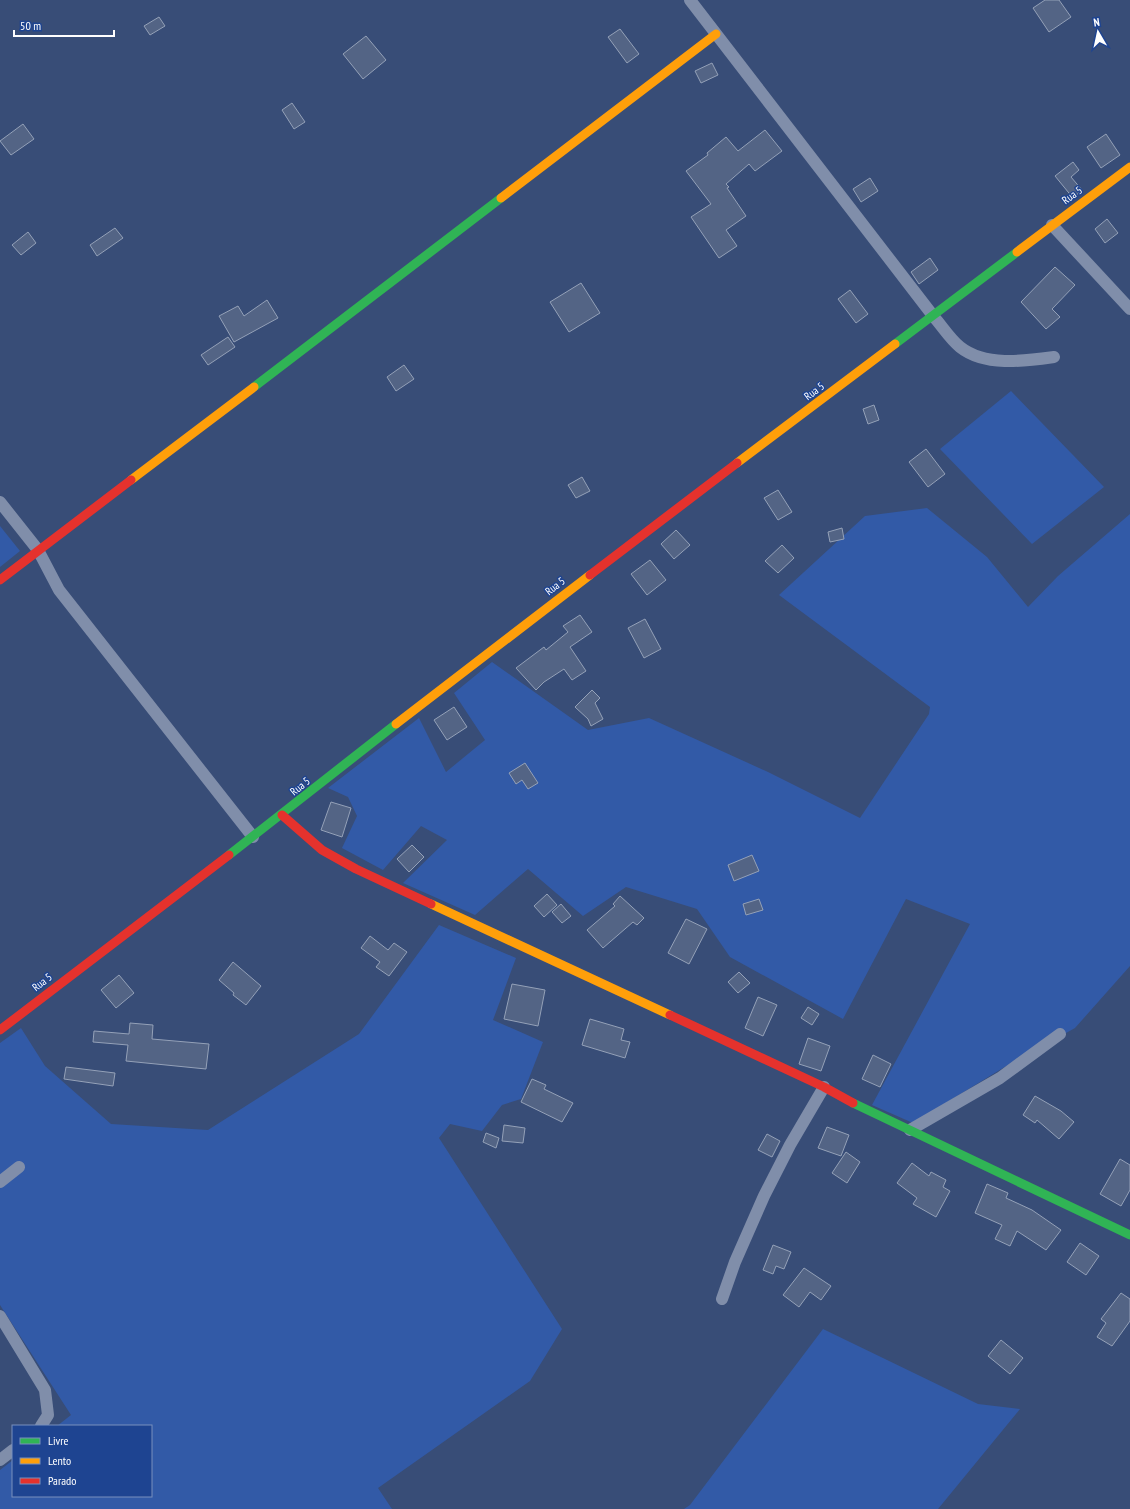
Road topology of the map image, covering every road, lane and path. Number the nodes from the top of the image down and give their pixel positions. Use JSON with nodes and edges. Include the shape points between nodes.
{"nodes":[{"id":1,"x":690,"y":0,"type":"edge"},
{"id":2,"x":716,"y":34,"type":"junction"},
{"id":3,"x":1130,"y":167,"type":"edge"},
{"id":4,"x":1052,"y":225,"type":"junction"},
{"id":5,"x":1130,"y":309,"type":"edge"},
{"id":6,"x":934,"y":317,"type":"junction"},
{"id":7,"x":1054,"y":357,"type":"dead end"},
{"id":8,"x":0,"y":502,"type":"edge"},
{"id":9,"x":38,"y":550,"type":"junction"},
{"id":10,"x":0,"y":580,"type":"edge"},
{"id":11,"x":282,"y":815,"type":"junction"},
{"id":12,"x":254,"y":837,"type":"junction"},
{"id":13,"x":0,"y":1030,"type":"edge"},
{"id":14,"x":1060,"y":1034,"type":"dead end"},
{"id":15,"x":824,"y":1087,"type":"junction"},
{"id":16,"x":910,"y":1130,"type":"junction"},
{"id":17,"x":19,"y":1167,"type":"dead end"},
{"id":18,"x":0,"y":1182,"type":"edge"},
{"id":19,"x":1130,"y":1235,"type":"edge"},
{"id":20,"x":722,"y":1299,"type":"dead end"},
{"id":21,"x":2,"y":1322,"type":"edge"},
{"id":22,"x":43,"y":1425,"type":"edge"},
{"id":23,"x":12,"y":1451,"type":"edge"},
{"id":24,"x":0,"y":1460,"type":"edge"}],
"edges":[{"from":1,"to":2,"type":"street"},
{"from":2,"to":6,"type":"street"},
{"from":2,"to":9,"type":"street"},
{"from":3,"to":4,"type":"street","name":"Rua 5"},
{"from":4,"to":5,"type":"street"},
{"from":4,"to":6,"type":"street","name":"Rua 5"},
{"from":6,"to":7,"type":"street","via":[[959,347],[981,358],[1028,360]]},
{"from":6,"to":11,"type":"street","name":"Rua 5","via":[[593,572],[391,727]]},
{"from":8,"to":9,"type":"street"},
{"from":9,"to":10,"type":"street"},
{"from":9,"to":12,"type":"street","via":[[63,596]]},
{"from":11,"to":12,"type":"street","name":"Rua 5"},
{"from":11,"to":15,"type":"street","via":[[322,850],[356,869]]},
{"from":12,"to":13,"type":"street","name":"Rua 5"},
{"from":14,"to":16,"type":"street","via":[[1000,1078]]},
{"from":15,"to":16,"type":"street","via":[[869,1112]]},
{"from":15,"to":20,"type":"street","via":[[764,1196]]},
{"from":16,"to":19,"type":"street"},
{"from":17,"to":18,"type":"street"},
{"from":21,"to":22,"type":"street","via":[[45,1390],[48,1415]]},
{"from":23,"to":24,"type":"street"}]}
